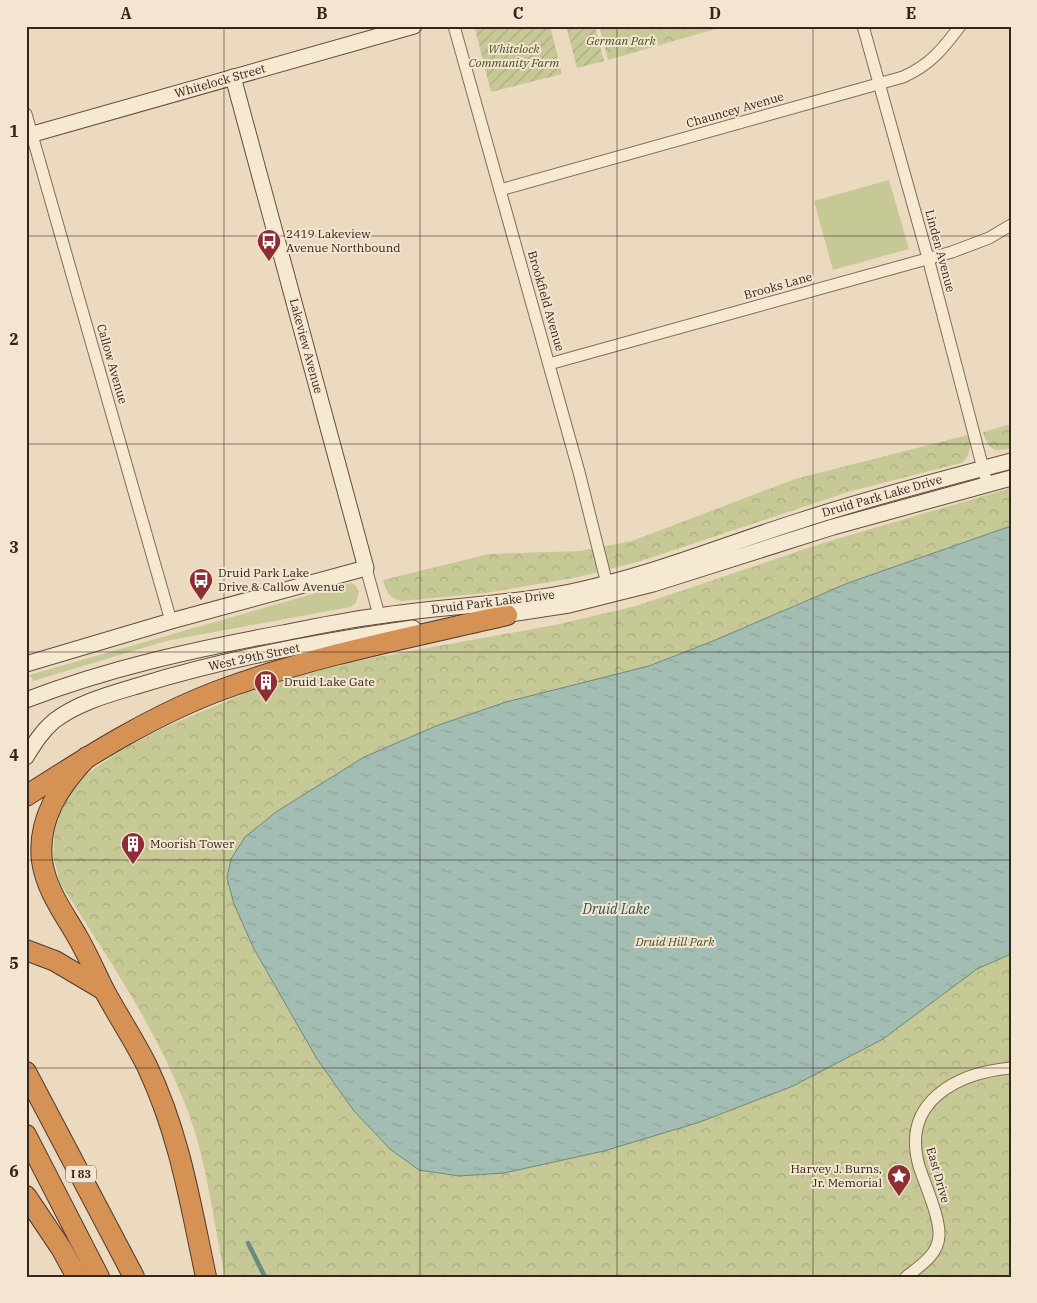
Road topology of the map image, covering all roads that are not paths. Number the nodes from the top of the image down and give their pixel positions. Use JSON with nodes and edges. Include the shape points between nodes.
{"nodes":[{"id":1,"x":414,"y":26,"type":"edge"},
{"id":2,"x":454,"y":26,"type":"edge"},
{"id":3,"x":863,"y":26,"type":"edge"},
{"id":4,"x":960,"y":26,"type":"edge"},
{"id":5,"x":233,"y":77,"type":"junction"},
{"id":6,"x":879,"y":84,"type":"junction"},
{"id":7,"x":26,"y":114,"type":"edge"},
{"id":8,"x":29,"y":135,"type":"edge"},
{"id":9,"x":500,"y":190,"type":"junction"},
{"id":10,"x":1011,"y":225,"type":"edge"},
{"id":11,"x":928,"y":258,"type":"junction"},
{"id":12,"x":549,"y":364,"type":"junction"},
{"id":13,"x":1011,"y":461,"type":"edge"},
{"id":14,"x":983,"y":469,"type":"junction"},
{"id":15,"x":1011,"y":478,"type":"edge"},
{"id":16,"x":988,"y":484,"type":"junction"},
{"id":17,"x":366,"y":568,"type":"junction"},
{"id":18,"x":607,"y":584,"type":"junction"},
{"id":19,"x":507,"y":615,"type":"junction"},
{"id":20,"x":378,"y":616,"type":"junction"},
{"id":21,"x":171,"y":621,"type":"junction"},
{"id":22,"x":26,"y":664,"type":"edge"},
{"id":23,"x":26,"y":700,"type":"edge"},
{"id":24,"x":91,"y":754,"type":"junction"},
{"id":25,"x":26,"y":758,"type":"edge"},
{"id":26,"x":26,"y":796,"type":"edge"},
{"id":27,"x":26,"y":950,"type":"edge"},
{"id":28,"x":104,"y":990,"type":"junction"},
{"id":29,"x":1011,"y":1068,"type":"edge"},
{"id":30,"x":26,"y":1072,"type":"edge"},
{"id":31,"x":26,"y":1135,"type":"edge"},
{"id":32,"x":27,"y":1197,"type":"edge"},
{"id":33,"x":77,"y":1277,"type":"edge"},
{"id":34,"x":99,"y":1277,"type":"edge"},
{"id":35,"x":134,"y":1277,"type":"edge"},
{"id":36,"x":206,"y":1277,"type":"edge"},
{"id":37,"x":906,"y":1277,"type":"edge"}],
"edges":[{"from":1,"to":5,"type":"main road","name":"Whitelock Street"},
{"from":2,"to":9,"type":"street","name":"Brookfield Avenue"},
{"from":3,"to":6,"type":"street","name":"Linden Avenue"},
{"from":4,"to":6,"type":"street","name":"Chauncey Avenue","via":[[943,49],[918,70]]},
{"from":5,"to":8,"type":"main road","name":"Whitelock Street"},
{"from":5,"to":17,"type":"main road","name":"Lakeview Avenue"},
{"from":6,"to":9,"type":"street","name":"Chauncey Avenue"},
{"from":6,"to":11,"type":"street","name":"Linden Avenue"},
{"from":7,"to":8,"type":"street","name":"Callow Avenue"},
{"from":8,"to":21,"type":"street","name":"Callow Avenue"},
{"from":9,"to":12,"type":"street","name":"Brookfield Avenue"},
{"from":10,"to":11,"type":"street","name":"Brooks Lane","via":[[972,245]]},
{"from":11,"to":12,"type":"street","name":"Brooks Lane"},
{"from":11,"to":14,"type":"street","name":"Linden Avenue"},
{"from":12,"to":18,"type":"street","name":"Brookfield Avenue"},
{"from":13,"to":14,"type":"main road","name":"Druid Park Lake Drive"},
{"from":14,"to":16,"type":"street","name":"Linden Avenue"},
{"from":14,"to":18,"type":"main road","name":"Druid Park Lake Drive","via":[[888,493]]},
{"from":15,"to":16,"type":"main road","name":"Druid Park Lake Drive"},
{"from":16,"to":19,"type":"main road","name":"Druid Park Lake Drive","via":[[833,527],[653,584],[569,605]]},
{"from":17,"to":20,"type":"street","name":"Lakeview Avenue"},
{"from":17,"to":21,"type":"main road"},
{"from":18,"to":20,"type":"main road","name":"Druid Park Lake Drive","via":[[536,599]]},
{"from":19,"to":24,"type":"highway","via":[[327,657],[226,688],[184,705]]},
{"from":19,"to":25,"type":"main road","name":"West 29th Street","via":[[382,632],[225,662],[154,680],[73,709],[42,733]]},
{"from":20,"to":23,"type":"main road","name":"Druid Park Lake Drive","via":[[158,659]]},
{"from":21,"to":22,"type":"main road"},
{"from":24,"to":26,"type":"highway"},
{"from":24,"to":28,"type":"highway","via":[[70,774],[50,807],[43,833],[42,860],[52,893]]},
{"from":27,"to":28,"type":"highway","via":[[55,961]]},
{"from":28,"to":36,"type":"highway","via":[[141,1054],[170,1123],[185,1176]]},
{"from":29,"to":37,"type":"street","name":"East Drive","via":[[983,1072],[952,1084],[939,1093],[922,1113],[917,1123],[915,1151],[939,1235],[930,1257]]},
{"from":30,"to":35,"type":"highway","number":"I 83"},
{"from":31,"to":34,"type":"highway","number":"I 83"},
{"from":32,"to":33,"type":"highway"}]}
